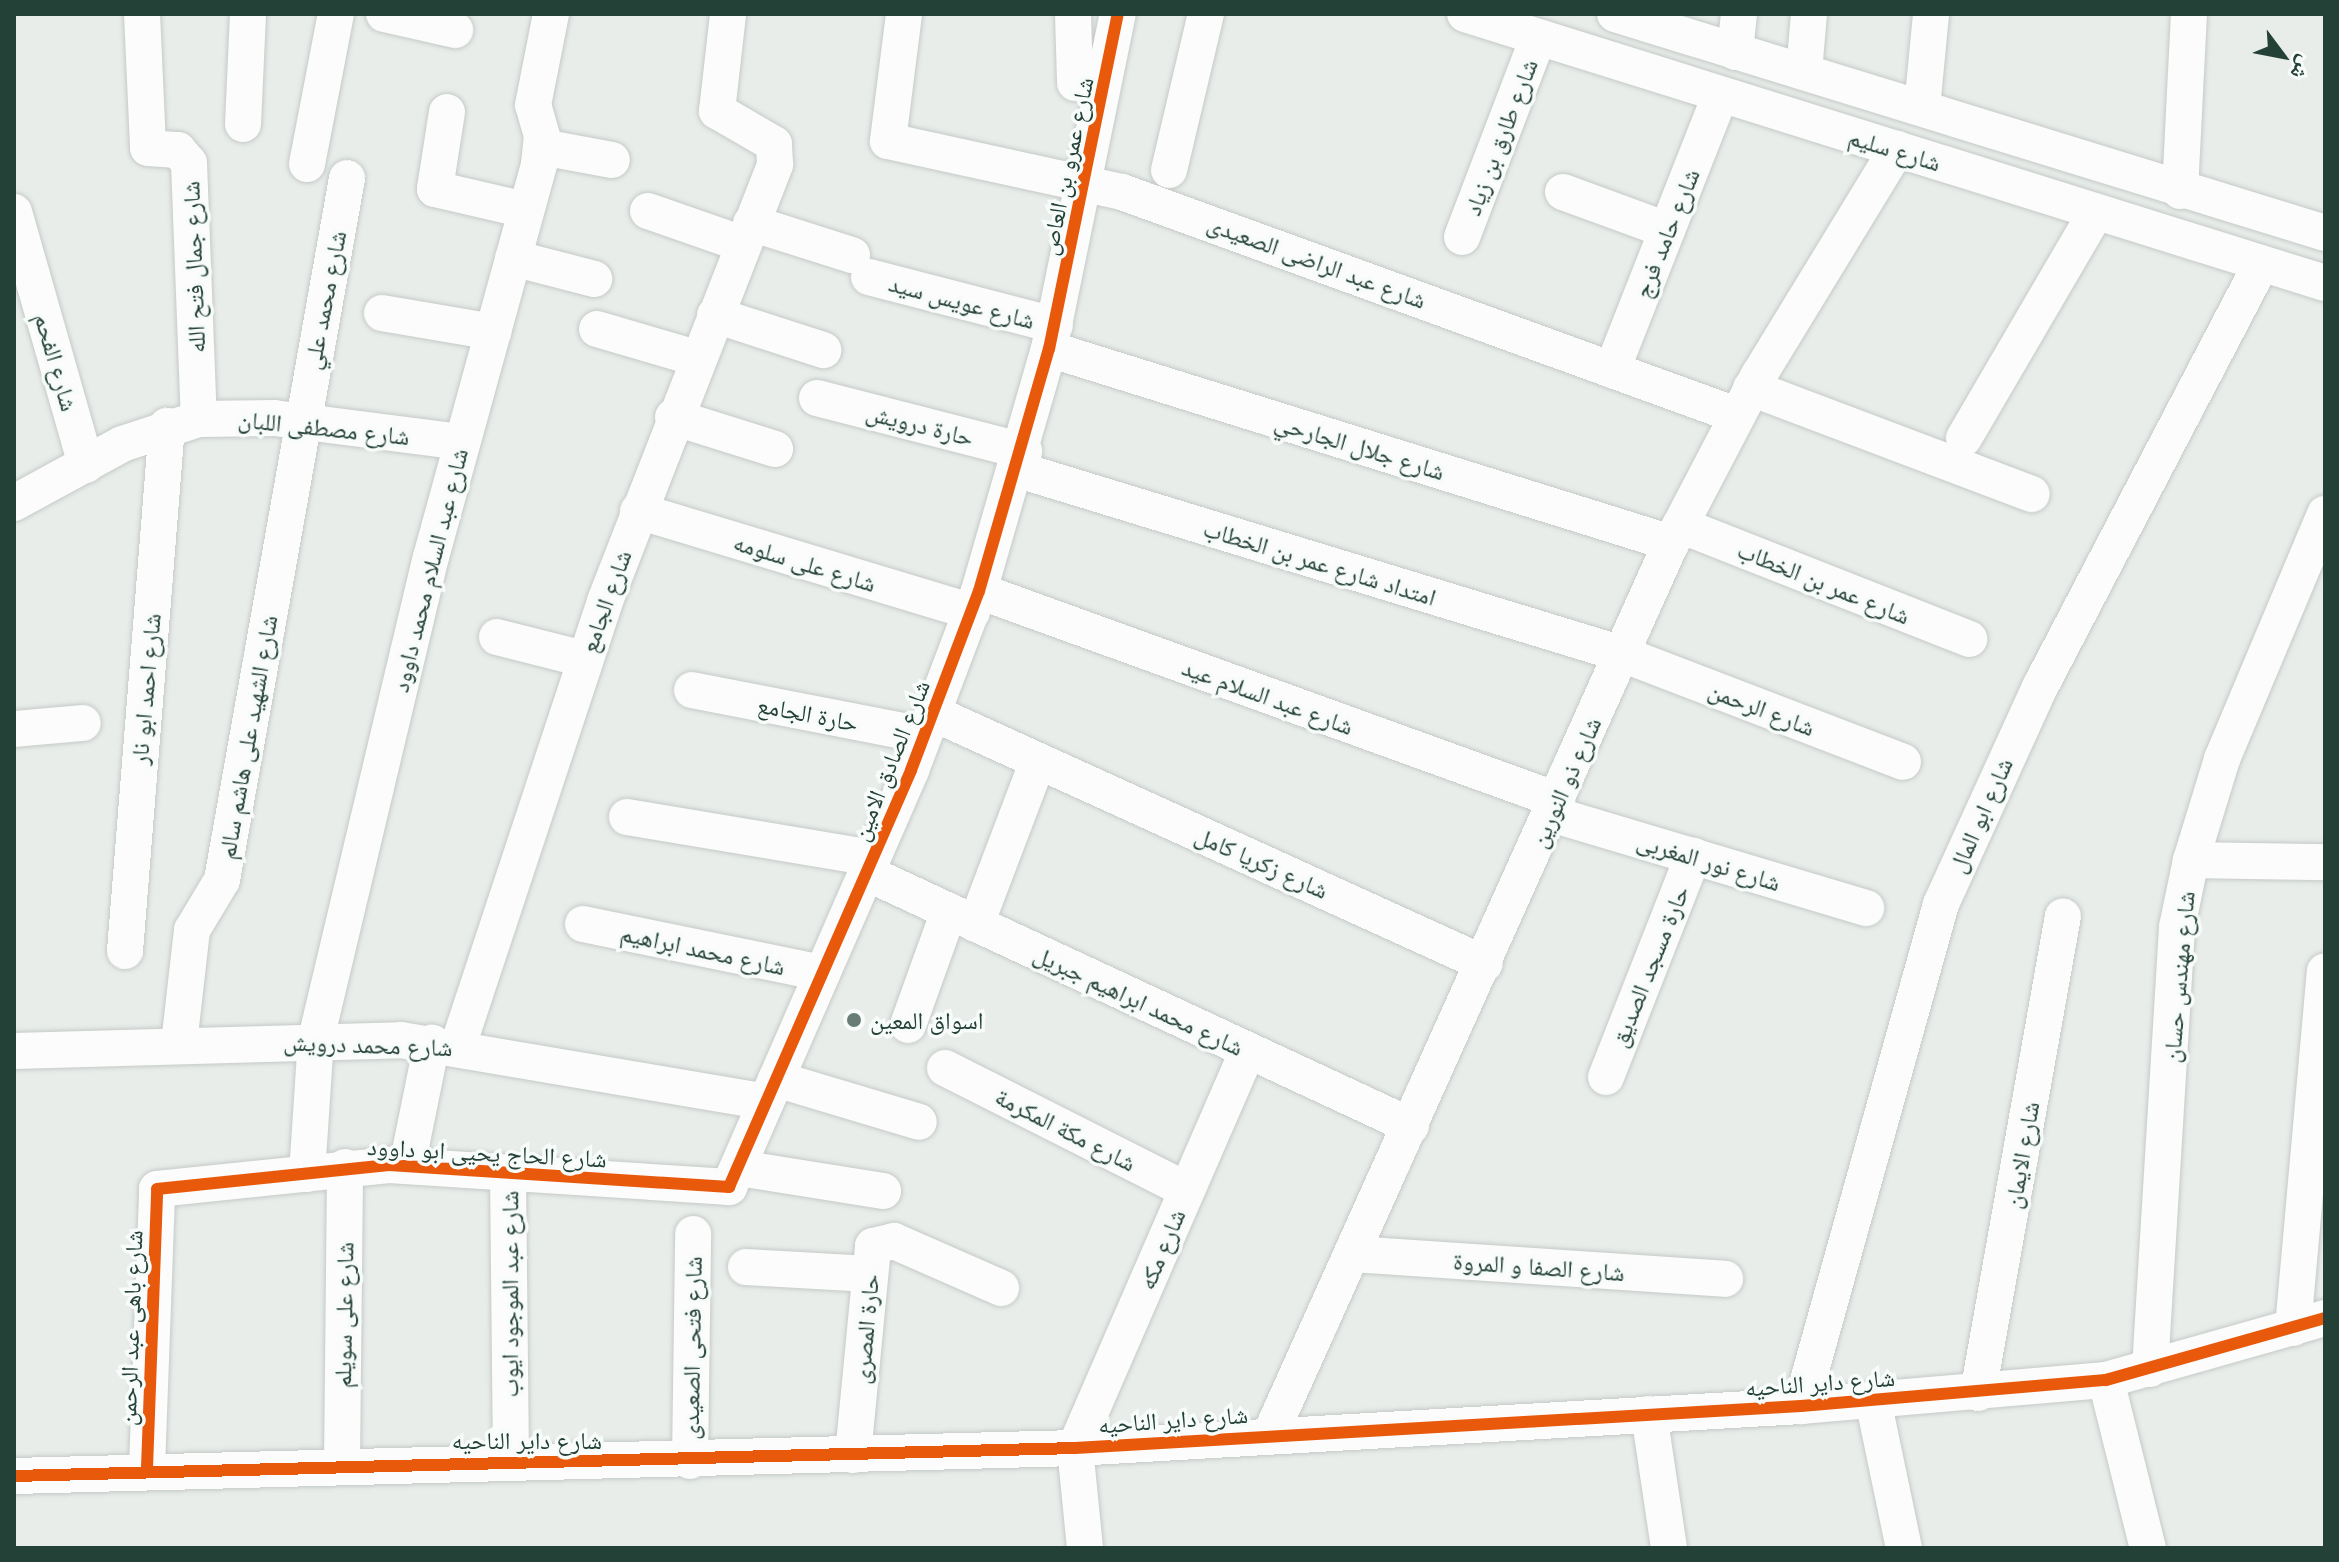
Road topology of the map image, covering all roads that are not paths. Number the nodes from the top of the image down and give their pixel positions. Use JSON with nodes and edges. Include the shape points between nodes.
{"nodes":[{"id":1,"x":142,"y":14,"type":"edge"},
{"id":2,"x":248,"y":14,"type":"edge"},
{"id":3,"x":336,"y":14,"type":"edge"},
{"id":4,"x":384,"y":14,"type":"edge"},
{"id":5,"x":551,"y":14,"type":"edge"},
{"id":6,"x":728,"y":14,"type":"edge"},
{"id":7,"x":904,"y":14,"type":"edge"},
{"id":8,"x":1073,"y":14,"type":"edge"},
{"id":9,"x":1118,"y":14,"type":"edge"},
{"id":10,"x":1206,"y":14,"type":"edge"},
{"id":11,"x":1465,"y":14,"type":"edge"},
{"id":12,"x":1615,"y":14,"type":"edge"},
{"id":13,"x":1739,"y":14,"type":"edge"},
{"id":14,"x":1809,"y":14,"type":"edge"},
{"id":15,"x":1931,"y":14,"type":"edge"},
{"id":16,"x":2189,"y":14,"type":"edge"},
{"id":17,"x":455,"y":30,"type":"dead end"},
{"id":18,"x":1538,"y":38,"type":"junction"},
{"id":19,"x":1735,"y":52,"type":"junction"},
{"id":20,"x":1804,"y":72,"type":"junction"},
{"id":21,"x":1075,"y":83,"type":"dead end"},
{"id":22,"x":1720,"y":96,"type":"junction"},
{"id":23,"x":1922,"y":108,"type":"junction"},
{"id":24,"x":447,"y":112,"type":"dead end"},
{"id":25,"x":243,"y":124,"type":"dead end"},
{"id":26,"x":542,"y":147,"type":"junction"},
{"id":27,"x":1897,"y":149,"type":"junction"},
{"id":28,"x":612,"y":160,"type":"dead end"},
{"id":29,"x":307,"y":164,"type":"dead end"},
{"id":30,"x":1169,"y":170,"type":"dead end"},
{"id":31,"x":347,"y":178,"type":"dead end"},
{"id":32,"x":1086,"y":184,"type":"junction"},
{"id":33,"x":2180,"y":191,"type":"junction"},
{"id":34,"x":1563,"y":192,"type":"dead end"},
{"id":35,"x":526,"y":210,"type":"junction"},
{"id":36,"x":648,"y":211,"type":"dead end"},
{"id":37,"x":14,"y":212,"type":"edge"},
{"id":38,"x":2096,"y":212,"type":"junction"},
{"id":39,"x":1667,"y":230,"type":"junction"},
{"id":40,"x":2325,"y":233,"type":"edge"},
{"id":41,"x":747,"y":234,"type":"junction"},
{"id":42,"x":1462,"y":237,"type":"dead end"},
{"id":43,"x":513,"y":258,"type":"junction"},
{"id":44,"x":2261,"y":264,"type":"junction"},
{"id":45,"x":594,"y":279,"type":"dead end"},
{"id":46,"x":2325,"y":283,"type":"edge"},
{"id":47,"x":382,"y":313,"type":"dead end"},
{"id":48,"x":715,"y":315,"type":"junction"},
{"id":49,"x":597,"y":329,"type":"dead end"},
{"id":50,"x":493,"y":332,"type":"junction"},
{"id":51,"x":1052,"y":337,"type":"junction"},
{"id":52,"x":823,"y":350,"type":"dead end"},
{"id":53,"x":696,"y":358,"type":"junction"},
{"id":54,"x":1612,"y":370,"type":"junction"},
{"id":55,"x":817,"y":398,"type":"dead end"},
{"id":56,"x":1744,"y":401,"type":"junction"},
{"id":57,"x":673,"y":417,"type":"junction"},
{"id":58,"x":300,"y":422,"type":"junction"},
{"id":59,"x":183,"y":423,"type":"junction"},
{"id":60,"x":1964,"y":438,"type":"dead end"},
{"id":61,"x":461,"y":442,"type":"junction"},
{"id":62,"x":775,"y":449,"type":"dead end"},
{"id":63,"x":1021,"y":460,"type":"junction"},
{"id":64,"x":86,"y":465,"type":"junction"},
{"id":65,"x":2032,"y":494,"type":"dead end"},
{"id":66,"x":14,"y":503,"type":"edge"},
{"id":67,"x":638,"y":511,"type":"junction"},
{"id":68,"x":2325,"y":514,"type":"edge"},
{"id":69,"x":1676,"y":534,"type":"junction"},
{"id":70,"x":976,"y":602,"type":"junction"},
{"id":71,"x":497,"y":637,"type":"dead end"},
{"id":72,"x":1969,"y":639,"type":"dead end"},
{"id":73,"x":1622,"y":654,"type":"junction"},
{"id":74,"x":584,"y":659,"type":"junction"},
{"id":75,"x":692,"y":690,"type":"dead end"},
{"id":76,"x":83,"y":723,"type":"dead end"},
{"id":77,"x":929,"y":724,"type":"junction"},
{"id":78,"x":14,"y":729,"type":"edge"},
{"id":79,"x":1038,"y":761,"type":"junction"},
{"id":80,"x":1903,"y":762,"type":"dead end"},
{"id":81,"x":1554,"y":807,"type":"junction"},
{"id":82,"x":627,"y":817,"type":"dead end"},
{"id":83,"x":1693,"y":856,"type":"junction"},
{"id":84,"x":2191,"y":860,"type":"junction"},
{"id":85,"x":2325,"y":862,"type":"edge"},
{"id":86,"x":870,"y":866,"type":"junction"},
{"id":87,"x":1866,"y":908,"type":"dead end"},
{"id":88,"x":963,"y":917,"type":"junction"},
{"id":89,"x":2063,"y":917,"type":"dead end"},
{"id":90,"x":583,"y":924,"type":"dead end"},
{"id":91,"x":125,"y":951,"type":"dead end"},
{"id":92,"x":1485,"y":964,"type":"junction"},
{"id":93,"x":2325,"y":971,"type":"edge"},
{"id":94,"x":822,"y":973,"type":"junction"},
{"id":95,"x":908,"y":1025,"type":"dead end"},
{"id":96,"x":316,"y":1039,"type":"junction"},
{"id":97,"x":179,"y":1044,"type":"junction"},
{"id":98,"x":445,"y":1045,"type":"junction"},
{"id":99,"x":14,"y":1051,"type":"edge"},
{"id":100,"x":1248,"y":1051,"type":"junction"},
{"id":101,"x":945,"y":1068,"type":"dead end"},
{"id":102,"x":1606,"y":1077,"type":"dead end"},
{"id":103,"x":771,"y":1090,"type":"junction"},
{"id":104,"x":919,"y":1122,"type":"dead end"},
{"id":105,"x":1411,"y":1126,"type":"junction"},
{"id":106,"x":407,"y":1166,"type":"junction"},
{"id":107,"x":345,"y":1167,"type":"junction"},
{"id":108,"x":508,"y":1173,"type":"junction"},
{"id":109,"x":307,"y":1174,"type":"junction"},
{"id":110,"x":730,"y":1179,"type":"junction"},
{"id":111,"x":157,"y":1189,"type":"joint"},
{"id":112,"x":1187,"y":1190,"type":"junction"},
{"id":113,"x":883,"y":1191,"type":"dead end"},
{"id":114,"x":693,"y":1234,"type":"dead end"},
{"id":115,"x":1352,"y":1254,"type":"junction"},
{"id":116,"x":746,"y":1267,"type":"dead end"},
{"id":117,"x":870,"y":1274,"type":"junction"},
{"id":118,"x":1725,"y":1279,"type":"dead end"},
{"id":119,"x":1001,"y":1288,"type":"dead end"},
{"id":120,"x":2309,"y":1323,"type":"edge"},
{"id":121,"x":2150,"y":1369,"type":"junction"},
{"id":122,"x":2106,"y":1380,"type":"junction"},
{"id":123,"x":1978,"y":1393,"type":"junction"},
{"id":124,"x":1873,"y":1400,"type":"junction"},
{"id":125,"x":1801,"y":1406,"type":"junction"},
{"id":126,"x":1649,"y":1414,"type":"junction"},
{"id":127,"x":1270,"y":1435,"type":"junction"},
{"id":128,"x":1075,"y":1448,"type":"junction"},
{"id":129,"x":853,"y":1455,"type":"junction"},
{"id":130,"x":690,"y":1461,"type":"junction"},
{"id":131,"x":342,"y":1462,"type":"junction"},
{"id":132,"x":511,"y":1462,"type":"junction"},
{"id":133,"x":147,"y":1468,"type":"junction"},
{"id":134,"x":14,"y":1476,"type":"edge"},
{"id":135,"x":1085,"y":1548,"type":"edge"},
{"id":136,"x":1669,"y":1548,"type":"edge"},
{"id":137,"x":1904,"y":1548,"type":"edge"},
{"id":138,"x":2148,"y":1548,"type":"edge"}],
"edges":[{"from":1,"to":59,"type":"street","name":"شارع جمال فتح الله","via":[[148,148],[178,150],[189,163]]},
{"from":2,"to":25,"type":"street"},
{"from":3,"to":29,"type":"street"},
{"from":4,"to":17,"type":"street"},
{"from":5,"to":26,"type":"street","name":"شارع عبد السلام محمد داوود","via":[[533,105]]},
{"from":6,"to":41,"type":"street","name":"شارع الجامع","via":[[717,111],[774,144],[775,164]]},
{"from":7,"to":32,"type":"street","name":"شارع عبد الراضى الصعيدى","via":[[888,141]]},
{"from":8,"to":21,"type":"street"},
{"from":9,"to":32,"type":"street","name":"شارع عمرو بن العاص"},
{"from":10,"to":30,"type":"street"},
{"from":11,"to":18,"type":"street","name":"شارع سليم"},
{"from":12,"to":19,"type":"street","name":"شارع سليم"},
{"from":13,"to":19,"type":"street"},
{"from":14,"to":20,"type":"street"},
{"from":15,"to":23,"type":"street"},
{"from":16,"to":33,"type":"street"},
{"from":18,"to":22,"type":"street","name":"شارع سليم"},
{"from":18,"to":42,"type":"street","name":"شارع طارق بن زياد"},
{"from":19,"to":20,"type":"street","name":"شارع سليم"},
{"from":20,"to":23,"type":"street","name":"شارع سليم"},
{"from":22,"to":27,"type":"street","name":"شارع سليم"},
{"from":22,"to":39,"type":"street","name":"شارع حامد فرج"},
{"from":23,"to":33,"type":"street","name":"شارع سليم"},
{"from":24,"to":35,"type":"street","via":[[435,189]]},
{"from":26,"to":28,"type":"street"},
{"from":26,"to":35,"type":"street","name":"شارع عبد السلام محمد داوود"},
{"from":27,"to":38,"type":"street","name":"شارع سليم"},
{"from":27,"to":56,"type":"street","name":"شارع ذو النورين"},
{"from":31,"to":58,"type":"street","name":"شارع محمد علي"},
{"from":32,"to":51,"type":"street","name":"شارع عمرو بن العاص"},
{"from":32,"to":54,"type":"street","name":"شارع عبد الراضى الصعيدى"},
{"from":33,"to":40,"type":"street","name":"شارع سليم"},
{"from":34,"to":39,"type":"street"},
{"from":35,"to":43,"type":"street","name":"شارع عبد السلام محمد داوود"},
{"from":36,"to":41,"type":"street","name":"شارع عويس سيد"},
{"from":37,"to":64,"type":"street","name":"شارع الفحم"},
{"from":38,"to":44,"type":"street","name":"شارع سليم"},
{"from":38,"to":60,"type":"street"},
{"from":39,"to":54,"type":"street","name":"شارع حامد فرج"},
{"from":41,"to":48,"type":"street","name":"شارع الجامع"},
{"from":41,"to":51,"type":"street","name":"شارع عويس سيد","via":[[861,266]]},
{"from":43,"to":45,"type":"street"},
{"from":43,"to":50,"type":"street","name":"شارع عبد السلام محمد داوود"},
{"from":44,"to":46,"type":"street","name":"شارع سليم"},
{"from":44,"to":125,"type":"street","name":"شارع ابو المال","via":[[2040,687],[1941,904]]},
{"from":47,"to":50,"type":"street"},
{"from":48,"to":52,"type":"street"},
{"from":48,"to":53,"type":"street","name":"شارع الجامع"},
{"from":49,"to":53,"type":"street"},
{"from":50,"to":61,"type":"street","name":"شارع عبد السلام محمد داوود"},
{"from":51,"to":63,"type":"street","name":"شارع الصادق الامين"},
{"from":51,"to":69,"type":"street","name":"شارع جلال الجارحي"},
{"from":53,"to":57,"type":"street","name":"شارع الجامع"},
{"from":54,"to":56,"type":"street","name":"شارع عبد الراضى الصعيدى"},
{"from":55,"to":63,"type":"street","name":"حارة درويش"},
{"from":56,"to":65,"type":"street","name":"شارع عبد الراضى الصعيدى"},
{"from":56,"to":69,"type":"street","name":"شارع ذو النورين"},
{"from":57,"to":62,"type":"street"},
{"from":57,"to":67,"type":"street","name":"شارع الجامع"},
{"from":58,"to":59,"type":"street","name":"شارع مصطفى اللبان"},
{"from":58,"to":61,"type":"street","name":"شارع مصطفى اللبان"},
{"from":58,"to":97,"type":"street","name":"شارع الشهيد على هاشم سالم","via":[[222,880],[192,930]]},
{"from":59,"to":64,"type":"street","name":"شارع مصطفى اللبان"},
{"from":59,"to":91,"type":"street","name":"شارع احمد ابو نار"},
{"from":61,"to":96,"type":"street","name":"شارع عبد السلام محمد داوود"},
{"from":63,"to":70,"type":"street","name":"شارع الصادق الامين"},
{"from":63,"to":73,"type":"street","name":"امتداد شارع عمر بن الخطاب"},
{"from":64,"to":66,"type":"street","name":"شارع مصطفى اللبان"},
{"from":67,"to":70,"type":"street","name":"شارع على سلومه"},
{"from":67,"to":74,"type":"street","name":"شارع الجامع"},
{"from":68,"to":84,"type":"street","name":"شارع مهندس حسان","via":[[2222,759]]},
{"from":69,"to":72,"type":"street","name":"شارع عمر بن الخطاب"},
{"from":69,"to":73,"type":"street","name":"شارع ذو النورين"},
{"from":70,"to":77,"type":"street","name":"شارع الصادق الامين"},
{"from":70,"to":81,"type":"street","name":"شارع عبد السلام عيد"},
{"from":71,"to":74,"type":"street"},
{"from":73,"to":80,"type":"street","name":"شارع الرحمن"},
{"from":73,"to":81,"type":"street","name":"شارع ذو النورين"},
{"from":74,"to":98,"type":"street","name":"شارع الجامع"},
{"from":75,"to":77,"type":"street","name":"حارة الجامع"},
{"from":76,"to":78,"type":"street"},
{"from":77,"to":79,"type":"street","name":"شارع زكريا كامل"},
{"from":77,"to":86,"type":"street","name":"شارع الصادق الامين"},
{"from":79,"to":88,"type":"street"},
{"from":79,"to":92,"type":"street","name":"شارع زكريا كامل"},
{"from":81,"to":83,"type":"street","name":"شارع نور المغربى"},
{"from":81,"to":92,"type":"street","name":"شارع ذو النورين"},
{"from":82,"to":86,"type":"street","name":"شارع محمد ابراهيم جبريل"},
{"from":83,"to":87,"type":"street","name":"شارع نور المغربى"},
{"from":83,"to":102,"type":"street","name":"حارة مسجد الصديق"},
{"from":84,"to":85,"type":"street"},
{"from":84,"to":121,"type":"street","name":"شارع مهندس حسان","via":[[2177,927]]},
{"from":86,"to":88,"type":"street","name":"شارع محمد ابراهيم جبريل"},
{"from":86,"to":94,"type":"street","name":"شارع الصادق الامين"},
{"from":88,"to":95,"type":"street"},
{"from":88,"to":100,"type":"street","name":"شارع محمد ابراهيم جبريل"},
{"from":89,"to":123,"type":"street","name":"شارع الايمان"},
{"from":90,"to":94,"type":"street","name":"شارع محمد ابراهيم"},
{"from":92,"to":105,"type":"street","name":"شارع ذو النورين"},
{"from":93,"to":120,"type":"street"},
{"from":94,"to":103,"type":"street","name":"شارع الصادق الامين"},
{"from":96,"to":97,"type":"street","name":"شارع محمد درويش"},
{"from":96,"to":98,"type":"street","name":"شارع محمد درويش"},
{"from":96,"to":109,"type":"street"},
{"from":97,"to":99,"type":"street","name":"شارع محمد درويش"},
{"from":98,"to":103,"type":"street","name":"شارع محمد درويش"},
{"from":98,"to":106,"type":"street","name":"شارع الجامع"},
{"from":100,"to":105,"type":"street","name":"شارع محمد ابراهيم جبريل"},
{"from":100,"to":112,"type":"street","name":"شارع مكه"},
{"from":101,"to":112,"type":"street","name":"شارع مكة المكرمة"},
{"from":103,"to":104,"type":"street","name":"شارع محمد درويش"},
{"from":103,"to":110,"type":"street","name":"شارع الصادق الامين"},
{"from":105,"to":115,"type":"street","name":"شارع ذو النورين"},
{"from":106,"to":107,"type":"street","name":"شارع الحاج يحيى ابو داوود"},
{"from":106,"to":108,"type":"street","name":"شارع الحاج يحيى ابو داوود"},
{"from":107,"to":109,"type":"street","name":"شارع الحاج يحيى ابو داوود"},
{"from":107,"to":131,"type":"street","name":"شارع على سويلم"},
{"from":108,"to":110,"type":"street","name":"شارع الحاج يحيى ابو داوود"},
{"from":108,"to":132,"type":"street","name":"شارع عبد الموجود ايوب"},
{"from":109,"to":111,"type":"street","name":"شارع الحاج يحيى ابو داوود"},
{"from":110,"to":113,"type":"street"},
{"from":111,"to":133,"type":"street","name":"شارع باهى عبد الرحمن"},
{"from":112,"to":128,"type":"street","name":"شارع مكه"},
{"from":114,"to":130,"type":"street","name":"شارع فتحى الصعيدى"},
{"from":115,"to":118,"type":"street","name":"شارع الصفا و المروة"},
{"from":115,"to":127,"type":"street","name":"شارع ذو النورين"},
{"from":116,"to":117,"type":"street"},
{"from":117,"to":119,"type":"street","name":"حارة المصرى","via":[[873,1246],[894,1241]]},
{"from":117,"to":129,"type":"street","name":"حارة المصرى"},
{"from":120,"to":121,"type":"street","name":"شارع داير الناحيه"},
{"from":121,"to":122,"type":"street","name":"شارع داير الناحيه"},
{"from":122,"to":123,"type":"street","name":"شارع داير الناحيه"},
{"from":122,"to":138,"type":"street"},
{"from":123,"to":124,"type":"street","name":"شارع داير الناحيه"},
{"from":124,"to":125,"type":"street","name":"شارع داير الناحيه"},
{"from":124,"to":137,"type":"street"},
{"from":125,"to":126,"type":"street","name":"شارع داير الناحيه"},
{"from":126,"to":127,"type":"street","name":"شارع داير الناحيه"},
{"from":126,"to":136,"type":"street"},
{"from":127,"to":128,"type":"street","name":"شارع داير الناحيه"},
{"from":128,"to":129,"type":"street","name":"شارع داير الناحيه"},
{"from":128,"to":135,"type":"street"},
{"from":129,"to":130,"type":"street","name":"شارع داير الناحيه"},
{"from":130,"to":132,"type":"street","name":"شارع داير الناحيه"},
{"from":131,"to":132,"type":"street","name":"شارع داير الناحيه"},
{"from":131,"to":133,"type":"street","name":"شارع داير الناحيه"},
{"from":133,"to":134,"type":"street","name":"شارع داير الناحيه"}]}
